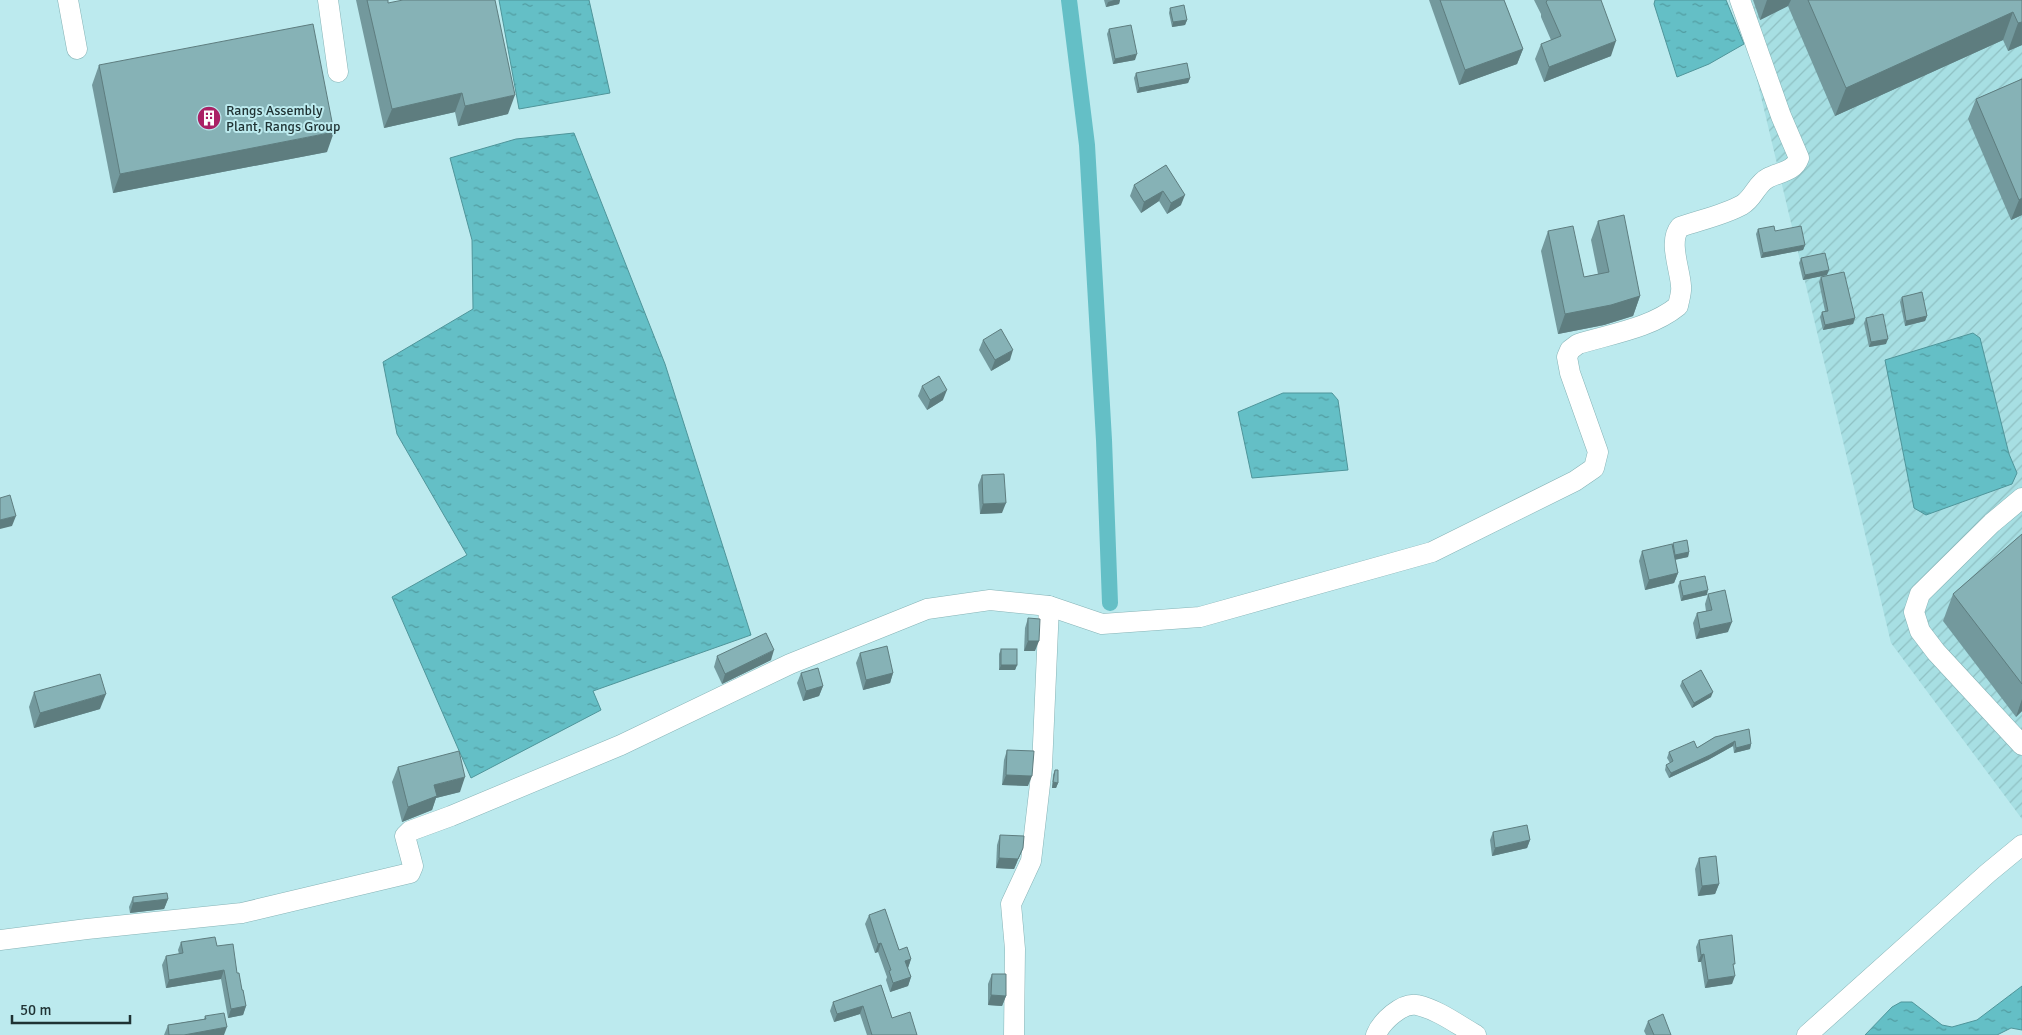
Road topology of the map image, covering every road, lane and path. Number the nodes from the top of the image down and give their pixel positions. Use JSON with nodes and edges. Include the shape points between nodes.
{"nodes":[{"id":1,"x":68,"y":0,"type":"edge"},
{"id":2,"x":328,"y":0,"type":"edge"},
{"id":3,"x":1740,"y":0,"type":"edge"},
{"id":4,"x":77,"y":49,"type":"dead end"},
{"id":5,"x":338,"y":72,"type":"dead end"},
{"id":6,"x":2022,"y":498,"type":"edge"},
{"id":7,"x":1049,"y":606,"type":"junction"},
{"id":8,"x":2022,"y":745,"type":"edge"},
{"id":9,"x":2022,"y":845,"type":"edge"},
{"id":10,"x":0,"y":940,"type":"edge"},
{"id":11,"x":1014,"y":1035,"type":"edge"},
{"id":12,"x":1376,"y":1035,"type":"edge"},
{"id":13,"x":1476,"y":1035,"type":"edge"},
{"id":14,"x":1807,"y":1035,"type":"edge"}],
"edges":[{"from":1,"to":4,"type":"street"},
{"from":2,"to":5,"type":"street"},
{"from":3,"to":7,"type":"street","via":[[1799,158],[1793,167],[1758,184],[1743,205],[1680,227],[1675,232],[1682,287],[1678,306],[1666,316],[1578,344],[1570,350],[1567,357],[1570,373],[1598,452],[1594,468],[1575,481],[1432,552],[1200,617],[1102,624]]},
{"from":6,"to":8,"type":"street","via":[[1920,594],[1914,612],[1920,631],[1936,652]]},
{"from":7,"to":10,"type":"street","via":[[990,600],[927,609],[790,664],[621,745],[410,831],[405,836],[413,866],[410,873],[242,913]]},
{"from":7,"to":11,"type":"street","via":[[1042,767],[1031,861],[1011,904],[1015,949]]},
{"from":9,"to":14,"type":"street"},
{"from":12,"to":13,"type":"street","via":[[1394,1012],[1415,1005],[1438,1013]]}]}
